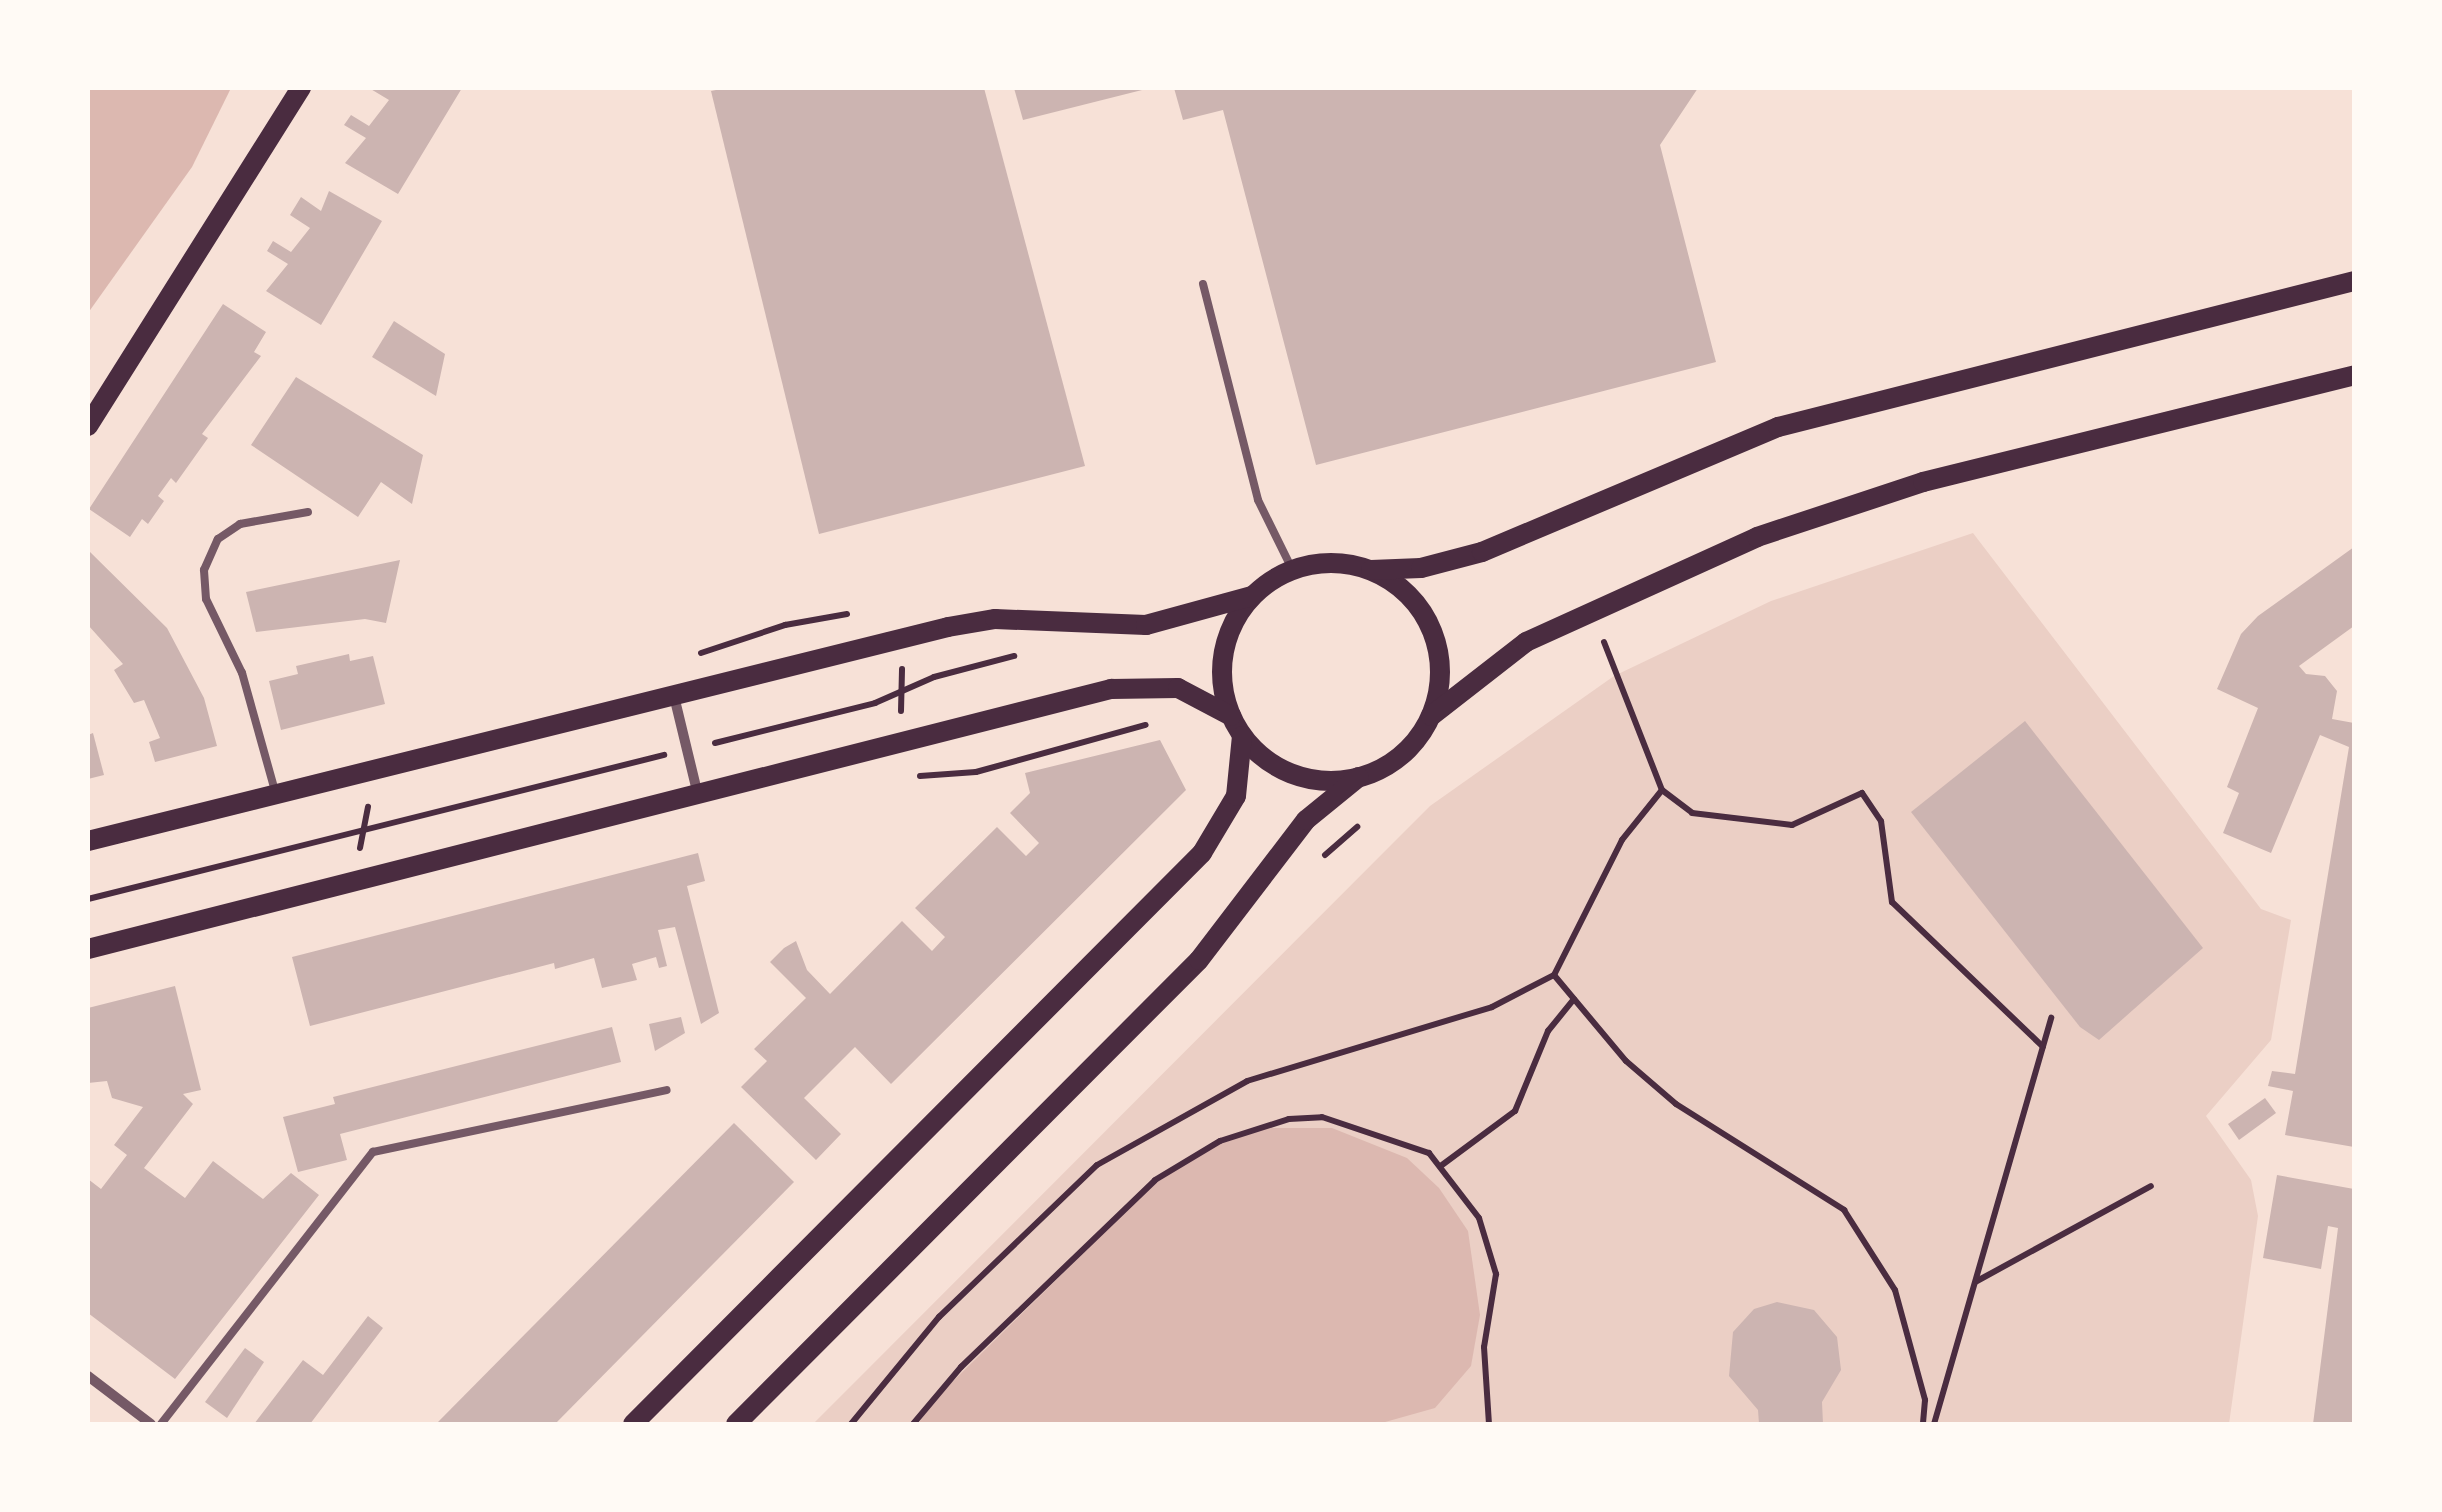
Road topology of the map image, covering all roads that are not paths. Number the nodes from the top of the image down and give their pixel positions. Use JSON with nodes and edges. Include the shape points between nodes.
{"nodes":[{"id":1,"x":300,"y":88,"type":"edge"},
{"id":2,"x":2354,"y":282,"type":"edge"},
{"id":3,"x":1203,"y":284,"type":"dead end"},
{"id":4,"x":2354,"y":376,"type":"edge"},
{"id":5,"x":88,"y":426,"type":"edge"},
{"id":6,"x":308,"y":512,"type":"dead end"},
{"id":7,"x":1292,"y":569,"type":"junction"},
{"id":8,"x":1372,"y":570,"type":"junction"},
{"id":9,"x":1252,"y":596,"type":"junction"},
{"id":10,"x":674,"y":696,"type":"junction"},
{"id":11,"x":1231,"y":716,"type":"junction"},
{"id":12,"x":1431,"y":716,"type":"junction"},
{"id":13,"x":1242,"y":736,"type":"junction"},
{"id":14,"x":1359,"y":777,"type":"junction"},
{"id":15,"x":276,"y":795,"type":"junction"},
{"id":16,"x":698,"y":795,"type":"junction"},
{"id":17,"x":88,"y":841,"type":"edge"},
{"id":18,"x":88,"y":950,"type":"edge"},
{"id":19,"x":667,"y":1090,"type":"dead end"},
{"id":20,"x":88,"y":1376,"type":"edge"},
{"id":21,"x":151,"y":1424,"type":"edge"},
{"id":22,"x":161,"y":1424,"type":"edge"},
{"id":23,"x":633,"y":1424,"type":"edge"},
{"id":24,"x":736,"y":1424,"type":"edge"}],
"edges":[{"from":1,"to":5,"type":"main road"},
{"from":2,"to":8,"type":"main road","via":[[1778,427],[1482,552],[1421,568]]},
{"from":3,"to":7,"type":"lane","via":[[1258,500]]},
{"from":4,"to":12,"type":"main road","via":[[1923,482],[1757,537],[1494,662]]},
{"from":6,"to":15,"type":"lane","via":[[255,519],[228,531],[204,570],[206,598],[248,690]]},
{"from":7,"to":8,"type":"main road","via":[[1340,562]]},
{"from":7,"to":9,"type":"main road"},
{"from":8,"to":12,"type":"main road","via":[[1402,588],[1432,630],[1440,665]]},
{"from":9,"to":10,"type":"main road","via":[[1166,622],[995,620]]},
{"from":9,"to":11,"type":"main road","via":[[1223,653]]},
{"from":10,"to":15,"type":"main road"},
{"from":10,"to":16,"type":"street"},
{"from":11,"to":13,"type":"main road"},
{"from":11,"to":16,"type":"main road","via":[[1187,691],[1144,685]]},
{"from":12,"to":14,"type":"main road","via":[[1402,755]]},
{"from":13,"to":14,"type":"main road","via":[[1294,774],[1326,781]]},
{"from":13,"to":23,"type":"main road","via":[[1236,796],[1202,854]]},
{"from":14,"to":24,"type":"main road","via":[[1306,820],[1198,960]]},
{"from":15,"to":17,"type":"main road"},
{"from":16,"to":18,"type":"main road"},
{"from":19,"to":22,"type":"lane","via":[[373,1152]]},
{"from":20,"to":21,"type":"street"}]}
